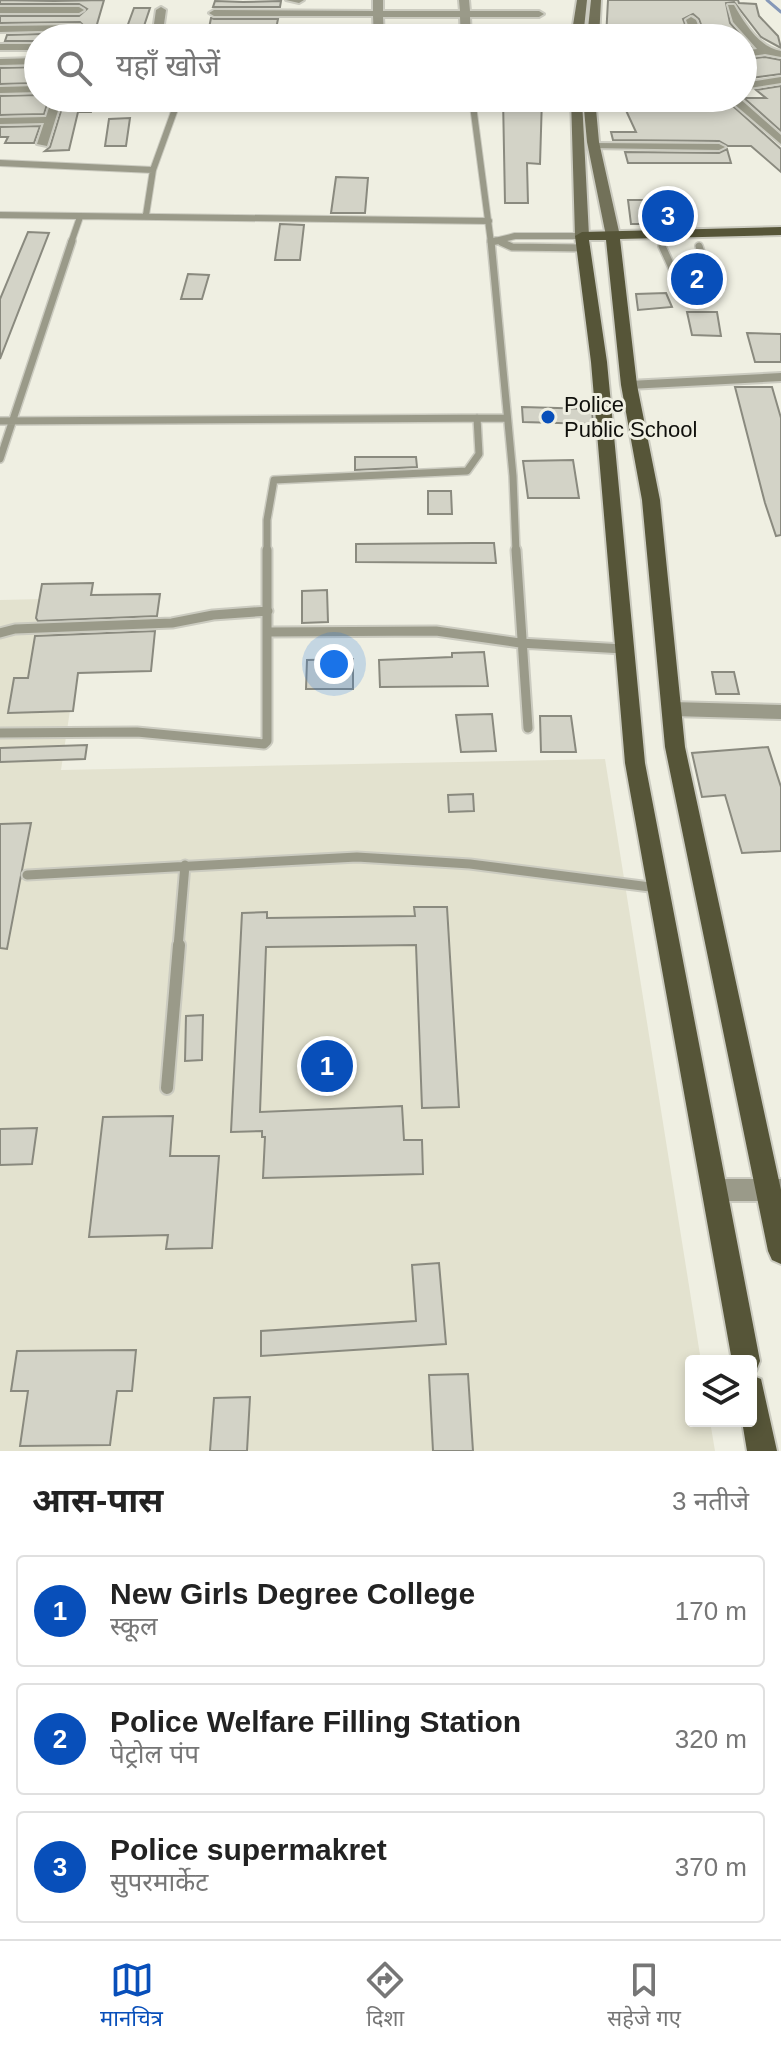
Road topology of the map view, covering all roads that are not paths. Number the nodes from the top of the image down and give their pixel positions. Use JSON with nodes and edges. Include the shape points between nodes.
{"nodes":[{"id":1,"x":291,"y":0,"type":"edge"},
{"id":2,"x":299,"y":0,"type":"edge"},
{"id":3,"x":378,"y":0,"type":"edge"},
{"id":4,"x":464,"y":0,"type":"edge"},
{"id":5,"x":582,"y":0,"type":"edge"},
{"id":6,"x":596,"y":0,"type":"edge"},
{"id":7,"x":37,"y":5,"type":"edge"},
{"id":8,"x":80,"y":5,"type":"edge"},
{"id":9,"x":731,"y":7,"type":"dead end"},
{"id":10,"x":0,"y":10,"type":"edge"},
{"id":11,"x":161,"y":10,"type":"dead end"},
{"id":12,"x":214,"y":13,"type":"dead end"},
{"id":13,"x":378,"y":14,"type":"junction"},
{"id":14,"x":465,"y":14,"type":"junction"},
{"id":15,"x":539,"y":14,"type":"dead end"},
{"id":16,"x":691,"y":20,"type":"dead end"},
{"id":17,"x":29,"y":24,"type":"edge"},
{"id":18,"x":159,"y":24,"type":"edge"},
{"id":19,"x":378,"y":24,"type":"edge"},
{"id":20,"x":465,"y":24,"type":"edge"},
{"id":21,"x":579,"y":24,"type":"edge"},
{"id":22,"x":594,"y":24,"type":"edge"},
{"id":23,"x":693,"y":24,"type":"edge"},
{"id":24,"x":740,"y":24,"type":"edge"},
{"id":25,"x":24,"y":28,"type":"edge"},
{"id":26,"x":3,"y":29,"type":"edge"},
{"id":27,"x":757,"y":42,"type":"edge"},
{"id":28,"x":0,"y":46,"type":"edge"},
{"id":29,"x":24,"y":47,"type":"edge"},
{"id":30,"x":765,"y":51,"type":"junction"},
{"id":31,"x":757,"y":52,"type":"edge"},
{"id":32,"x":781,"y":54,"type":"edge"},
{"id":33,"x":24,"y":61,"type":"edge"},
{"id":34,"x":0,"y":62,"type":"edge"},
{"id":35,"x":779,"y":82,"type":"edge"},
{"id":36,"x":757,"y":84,"type":"edge"},
{"id":37,"x":24,"y":89,"type":"edge"},
{"id":38,"x":0,"y":90,"type":"edge"},
{"id":39,"x":53,"y":112,"type":"edge"},
{"id":40,"x":174,"y":112,"type":"edge"},
{"id":41,"x":474,"y":112,"type":"edge"},
{"id":42,"x":577,"y":112,"type":"edge"},
{"id":43,"x":590,"y":112,"type":"edge"},
{"id":44,"x":748,"y":112,"type":"edge"},
{"id":45,"x":50,"y":120,"type":"junction"},
{"id":46,"x":0,"y":121,"type":"edge"},
{"id":47,"x":781,"y":141,"type":"edge"},
{"id":48,"x":43,"y":144,"type":"dead end"},
{"id":49,"x":594,"y":146,"type":"junction"},
{"id":50,"x":719,"y":147,"type":"dead end"},
{"id":51,"x":0,"y":163,"type":"edge"},
{"id":52,"x":153,"y":170,"type":"junction"},
{"id":53,"x":0,"y":215,"type":"edge"},
{"id":54,"x":146,"y":215,"type":"junction"},
{"id":55,"x":80,"y":217,"type":"junction"},
{"id":56,"x":489,"y":221,"type":"junction"},
{"id":57,"x":781,"y":231,"type":"edge"},
{"id":58,"x":491,"y":242,"type":"junction"},
{"id":59,"x":501,"y":242,"type":"junction"},
{"id":60,"x":583,"y":242,"type":"junction"},
{"id":61,"x":614,"y":242,"type":"junction"},
{"id":62,"x":781,"y":242,"type":"edge"},
{"id":63,"x":662,"y":246,"type":"junction"},
{"id":64,"x":699,"y":246,"type":"junction"},
{"id":65,"x":780,"y":378,"type":"edge"},
{"id":66,"x":629,"y":385,"type":"junction"},
{"id":67,"x":477,"y":418,"type":"junction"},
{"id":68,"x":505,"y":418,"type":"junction"},
{"id":69,"x":0,"y":421,"type":"edge"},
{"id":70,"x":14,"y":421,"type":"junction"},
{"id":71,"x":0,"y":459,"type":"edge"},
{"id":72,"x":268,"y":611,"type":"junction"},
{"id":73,"x":269,"y":632,"type":"junction"},
{"id":74,"x":0,"y":633,"type":"edge"},
{"id":75,"x":520,"y":643,"type":"junction"},
{"id":76,"x":623,"y":649,"type":"junction"},
{"id":77,"x":672,"y":709,"type":"junction"},
{"id":78,"x":781,"y":712,"type":"edge"},
{"id":79,"x":528,"y":728,"type":"dead end"},
{"id":80,"x":0,"y":733,"type":"edge"},
{"id":81,"x":185,"y":865,"type":"junction"},
{"id":82,"x":27,"y":875,"type":"dead end"},
{"id":83,"x":658,"y":888,"type":"junction"},
{"id":84,"x":167,"y":1088,"type":"dead end"},
{"id":85,"x":714,"y":1190,"type":"junction"},
{"id":86,"x":775,"y":1190,"type":"edge"},
{"id":87,"x":781,"y":1251,"type":"edge"},
{"id":88,"x":745,"y":1355,"type":"edge"},
{"id":89,"x":757,"y":1423,"type":"edge"},
{"id":90,"x":762,"y":1451,"type":"edge"}],
"edges":[{"from":1,"to":2,"type":"street"},
{"from":3,"to":13,"type":"street"},
{"from":4,"to":14,"type":"street"},
{"from":5,"to":21,"type":"main road"},
{"from":6,"to":22,"type":"main road"},
{"from":7,"to":8,"type":"street"},
{"from":7,"to":10,"type":"street"},
{"from":7,"to":17,"type":"street"},
{"from":9,"to":24,"type":"street"},
{"from":11,"to":18,"type":"street"},
{"from":12,"to":13,"type":"street"},
{"from":13,"to":14,"type":"street"},
{"from":13,"to":19,"type":"street"},
{"from":14,"to":15,"type":"street"},
{"from":14,"to":20,"type":"street"},
{"from":16,"to":23,"type":"street"},
{"from":25,"to":26,"type":"street"},
{"from":26,"to":28,"type":"street"},
{"from":27,"to":30,"type":"street"},
{"from":28,"to":29,"type":"street"},
{"from":30,"to":31,"type":"street"},
{"from":30,"to":32,"type":"street"},
{"from":33,"to":34,"type":"street"},
{"from":35,"to":36,"type":"street"},
{"from":37,"to":38,"type":"street"},
{"from":39,"to":45,"type":"street"},
{"from":40,"to":52,"type":"lane"},
{"from":41,"to":56,"type":"lane"},
{"from":42,"to":60,"type":"main road"},
{"from":43,"to":49,"type":"main road"},
{"from":44,"to":47,"type":"street"},
{"from":45,"to":46,"type":"street"},
{"from":45,"to":48,"type":"street"},
{"from":49,"to":50,"type":"street"},
{"from":49,"to":61,"type":"main road"},
{"from":51,"to":52,"type":"lane"},
{"from":52,"to":54,"type":"lane"},
{"from":53,"to":55,"type":"lane"},
{"from":54,"to":55,"type":"lane"},
{"from":54,"to":56,"type":"lane"},
{"from":55,"to":70,"type":"lane"},
{"from":56,"to":58,"type":"lane"},
{"from":57,"to":61,"type":"main road"},
{"from":58,"to":59,"type":"lane"},
{"from":58,"to":68,"type":"lane"},
{"from":59,"to":60,"type":"lane","via":[[512,247]]},
{"from":59,"to":60,"type":"lane","via":[[515,236]]},
{"from":60,"to":61,"type":"main road"},
{"from":60,"to":76,"type":"main road"},
{"from":61,"to":63,"type":"main road"},
{"from":61,"to":66,"type":"main road"},
{"from":62,"to":64,"type":"main road"},
{"from":63,"to":64,"type":"main road"},
{"from":63,"to":64,"type":"lane","via":[[684,284],[710,280]]},
{"from":65,"to":66,"type":"street"},
{"from":66,"to":77,"type":"main road","via":[[651,500]]},
{"from":67,"to":68,"type":"lane"},
{"from":67,"to":70,"type":"lane"},
{"from":67,"to":72,"type":"lane","via":[[480,450],[467,471],[274,480],[267,520]]},
{"from":68,"to":75,"type":"lane","via":[[513,476]]},
{"from":69,"to":70,"type":"lane"},
{"from":70,"to":71,"type":"lane"},
{"from":72,"to":73,"type":"lane"},
{"from":72,"to":74,"type":"lane","via":[[172,623]]},
{"from":73,"to":75,"type":"lane","via":[[436,631]]},
{"from":73,"to":80,"type":"lane","via":[[264,744],[137,732]]},
{"from":75,"to":76,"type":"lane"},
{"from":75,"to":79,"type":"lane"},
{"from":76,"to":83,"type":"main road","via":[[635,763]]},
{"from":77,"to":78,"type":"street"},
{"from":77,"to":86,"type":"main road","via":[[687,810]]},
{"from":81,"to":82,"type":"lane"},
{"from":81,"to":83,"type":"lane","via":[[403,858]]},
{"from":81,"to":84,"type":"lane"},
{"from":83,"to":85,"type":"main road"},
{"from":85,"to":86,"type":"street"},
{"from":85,"to":88,"type":"main road"},
{"from":86,"to":87,"type":"main road"},
{"from":89,"to":90,"type":"main road"}]}
